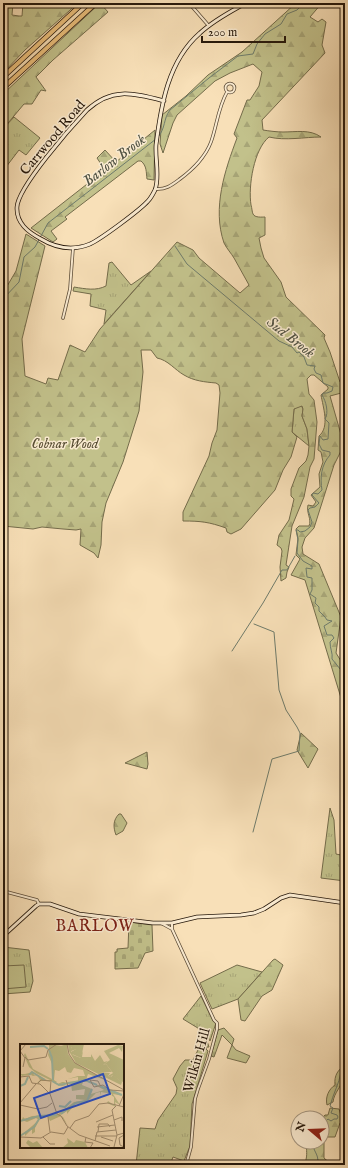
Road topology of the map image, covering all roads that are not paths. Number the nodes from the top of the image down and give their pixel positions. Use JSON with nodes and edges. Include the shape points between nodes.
{"nodes":[{"id":1,"x":83,"y":3,"type":"edge"},
{"id":2,"x":96,"y":3,"type":"edge"},
{"id":3,"x":189,"y":3,"type":"edge"},
{"id":4,"x":246,"y":3,"type":"edge"},
{"id":5,"x":209,"y":26,"type":"junction"},
{"id":6,"x":3,"y":77,"type":"edge"},
{"id":7,"x":3,"y":88,"type":"edge"},
{"id":8,"x":227,"y":92,"type":"junction"},
{"id":9,"x":164,"y":101,"type":"junction"},
{"id":10,"x":156,"y":189,"type":"junction"},
{"id":11,"x":73,"y":248,"type":"junction"},
{"id":12,"x":63,"y":318,"type":"dead end"},
{"id":13,"x":3,"y":890,"type":"edge"},
{"id":14,"x":345,"y":903,"type":"edge"},
{"id":15,"x":39,"y":904,"type":"junction"},
{"id":16,"x":161,"y":923,"type":"junction"},
{"id":17,"x":172,"y":923,"type":"junction"},
{"id":18,"x":172,"y":929,"type":"junction"},
{"id":19,"x":3,"y":936,"type":"edge"},
{"id":20,"x":186,"y":1165,"type":"edge"}],
"edges":[{"from":1,"to":6,"type":"highway"},
{"from":2,"to":7,"type":"highway"},
{"from":3,"to":5,"type":"street"},
{"from":4,"to":5,"type":"street"},
{"from":5,"to":9,"type":"street","via":[[192,41],[178,60],[170,77]]},
{"from":8,"to":8,"type":"street","via":[[226,85],[233,84],[233,91]]},
{"from":8,"to":10,"type":"street","via":[[211,142],[195,168],[171,186]]},
{"from":9,"to":10,"type":"street","via":[[157,143]]},
{"from":9,"to":11,"type":"street","name":"Carrwood Road","via":[[125,93],[97,101],[86,110],[20,194],[17,215],[25,229],[55,246]]},
{"from":10,"to":11,"type":"street","via":[[144,205],[99,239],[88,245]]},
{"from":11,"to":12,"type":"street","via":[[70,289]]},
{"from":13,"to":15,"type":"street","via":[[37,900]]},
{"from":14,"to":17,"type":"street","via":[[290,895],[254,913],[197,917]]},
{"from":15,"to":16,"type":"street","via":[[50,904],[85,915]]},
{"from":15,"to":19,"type":"street"},
{"from":16,"to":17,"type":"street"},
{"from":16,"to":18,"type":"street"},
{"from":17,"to":18,"type":"street","name":"Wilkin Hill"},
{"from":18,"to":20,"type":"street","name":"Wilkin Hill","via":[[217,1023],[209,1059],[196,1094],[192,1147]]}]}
